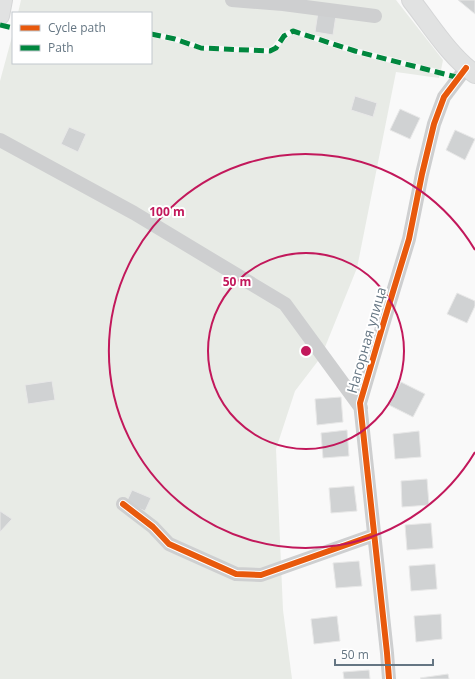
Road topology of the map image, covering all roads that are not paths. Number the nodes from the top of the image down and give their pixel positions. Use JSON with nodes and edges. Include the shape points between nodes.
{"nodes":[{"id":1,"x":3,"y":0,"type":"edge"},
{"id":2,"x":232,"y":0,"type":"edge"},
{"id":3,"x":411,"y":0,"type":"edge"},
{"id":4,"x":0,"y":16,"type":"edge"},
{"id":5,"x":375,"y":16,"type":"dead end"},
{"id":6,"x":470,"y":71,"type":"edge"},
{"id":7,"x":0,"y":140,"type":"edge"},
{"id":8,"x":361,"y":408,"type":"junction"},
{"id":9,"x":123,"y":504,"type":"dead end"},
{"id":10,"x":374,"y":535,"type":"junction"},
{"id":11,"x":389,"y":679,"type":"edge"}],
"edges":[{"from":1,"to":4,"type":"main road"},
{"from":2,"to":5,"type":"street"},
{"from":3,"to":6,"type":"main road","via":[[452,54]]},
{"from":6,"to":8,"type":"street","name":"Нагорная улица","via":[[444,97],[434,124],[409,239],[364,388]]},
{"from":7,"to":8,"type":"street","via":[[134,213],[285,304]]},
{"from":8,"to":10,"type":"street","name":"Нагорная улица"},
{"from":9,"to":10,"type":"street","via":[[153,527],[169,544],[236,574],[261,575]]},
{"from":10,"to":11,"type":"street","name":"Нагорная улица"}]}
